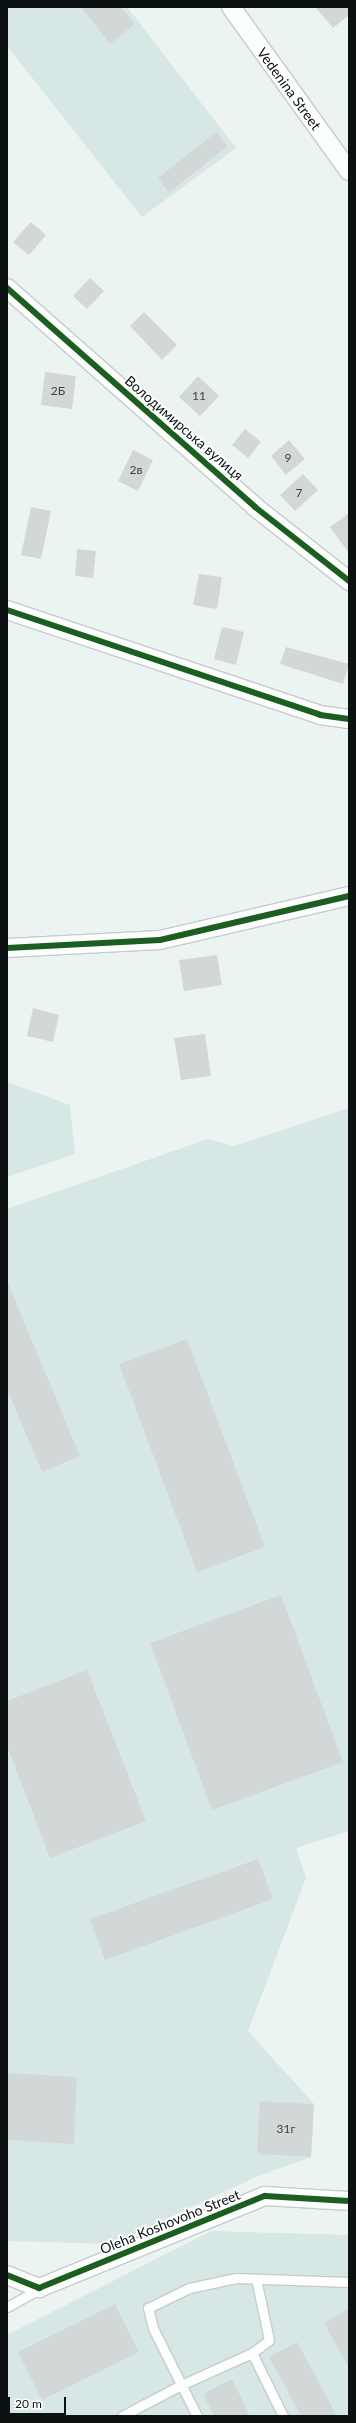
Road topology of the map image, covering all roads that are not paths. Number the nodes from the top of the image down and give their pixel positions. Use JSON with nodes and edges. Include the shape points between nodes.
{"nodes":[{"id":1,"x":231,"y":7,"type":"edge"},
{"id":2,"x":349,"y":171,"type":"edge"},
{"id":3,"x":7,"y":288,"type":"edge"},
{"id":4,"x":349,"y":582,"type":"edge"},
{"id":5,"x":7,"y":610,"type":"edge"},
{"id":6,"x":349,"y":719,"type":"edge"},
{"id":7,"x":349,"y":896,"type":"edge"},
{"id":8,"x":7,"y":948,"type":"edge"},
{"id":9,"x":349,"y":2201,"type":"edge"},
{"id":10,"x":7,"y":2275,"type":"edge"},
{"id":11,"x":256,"y":2278,"type":"junction"},
{"id":12,"x":349,"y":2282,"type":"edge"},
{"id":13,"x":46,"y":2285,"type":"junction"},
{"id":14,"x":7,"y":2307,"type":"edge"},
{"id":15,"x":252,"y":2353,"type":"junction"},
{"id":16,"x":181,"y":2385,"type":"junction"},
{"id":17,"x":122,"y":2416,"type":"edge"},
{"id":18,"x":197,"y":2416,"type":"edge"},
{"id":19,"x":284,"y":2416,"type":"edge"}],
"edges":[{"from":1,"to":2,"type":"street","name":"Vedenina Street"},
{"from":3,"to":4,"type":"street","name":"Володимирська вулиця","via":[[254,507]]},
{"from":5,"to":6,"type":"street","via":[[320,715]]},
{"from":7,"to":8,"type":"street","via":[[160,940]]},
{"from":9,"to":13,"type":"street","name":"Oleha Koshovoho Street","via":[[265,2196]]},
{"from":10,"to":13,"type":"street","name":"Oleha Koshovoho Street","via":[[39,2288]]},
{"from":11,"to":12,"type":"lane"},
{"from":11,"to":15,"type":"lane","via":[[269,2340]]},
{"from":11,"to":16,"type":"lane","via":[[236,2278],[189,2288],[148,2308],[152,2328]]},
{"from":13,"to":14,"type":"lane"},
{"from":15,"to":16,"type":"lane"},
{"from":15,"to":19,"type":"lane"},
{"from":16,"to":17,"type":"lane"},
{"from":16,"to":18,"type":"lane"}]}
